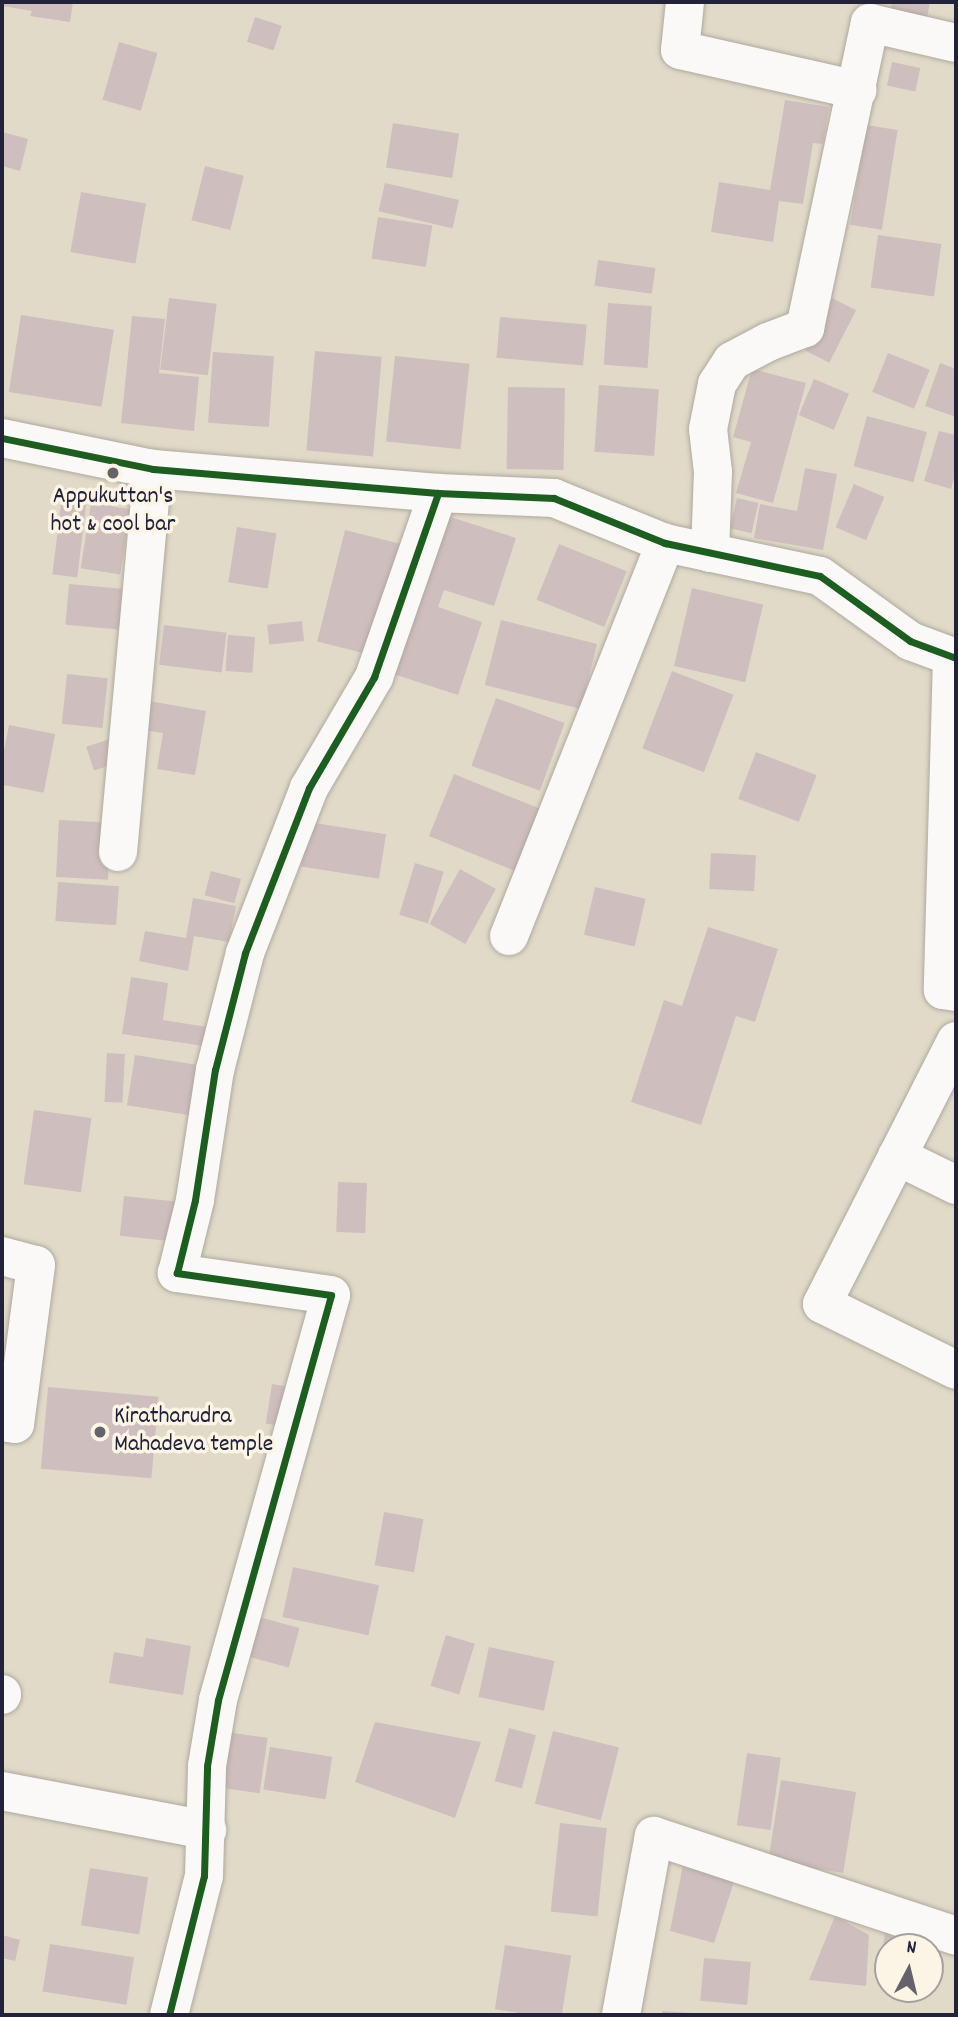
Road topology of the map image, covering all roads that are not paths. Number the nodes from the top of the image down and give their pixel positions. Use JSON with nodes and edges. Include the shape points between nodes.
{"nodes":[{"id":1,"x":685,"y":2,"type":"edge"},
{"id":2,"x":956,"y":43,"type":"edge"},
{"id":3,"x":858,"y":90,"type":"junction"},
{"id":4,"x":2,"y":438,"type":"edge"},
{"id":5,"x":153,"y":469,"type":"junction"},
{"id":6,"x":438,"y":493,"type":"junction"},
{"id":7,"x":665,"y":543,"type":"junction"},
{"id":8,"x":710,"y":553,"type":"junction"},
{"id":9,"x":954,"y":658,"type":"edge"},
{"id":10,"x":118,"y":852,"type":"dead end"},
{"id":11,"x":509,"y":936,"type":"dead end"},
{"id":12,"x":956,"y":992,"type":"edge"},
{"id":13,"x":956,"y":1041,"type":"edge"},
{"id":14,"x":897,"y":1156,"type":"junction"},
{"id":15,"x":956,"y":1185,"type":"edge"},
{"id":16,"x":2,"y":1256,"type":"edge"},
{"id":17,"x":956,"y":1370,"type":"edge"},
{"id":18,"x":2,"y":1422,"type":"edge"},
{"id":19,"x":2,"y":1791,"type":"edge"},
{"id":20,"x":207,"y":1830,"type":"junction"},
{"id":21,"x":956,"y":1936,"type":"edge"},
{"id":22,"x":169,"y":2015,"type":"edge"},
{"id":23,"x":621,"y":2015,"type":"edge"}],
"edges":[{"from":1,"to":3,"type":"street","via":[[680,50]]},
{"from":2,"to":3,"type":"street","via":[[870,23]]},
{"from":3,"to":8,"type":"street","via":[[805,328],[732,361],[717,384],[708,429],[713,465]]},
{"from":4,"to":5,"type":"street"},
{"from":5,"to":6,"type":"street"},
{"from":5,"to":10,"type":"street"},
{"from":6,"to":7,"type":"street","via":[[554,498]]},
{"from":6,"to":20,"type":"street","via":[[374,677],[309,788],[246,953],[215,1070],[195,1200],[177,1273],[331,1295],[218,1699],[207,1766]]},
{"from":7,"to":8,"type":"street"},
{"from":7,"to":11,"type":"street"},
{"from":8,"to":9,"type":"street","via":[[820,576],[910,642]]},
{"from":9,"to":12,"type":"street","via":[[943,990]]},
{"from":13,"to":14,"type":"street"},
{"from":14,"to":15,"type":"street"},
{"from":14,"to":17,"type":"street","via":[[822,1304]]},
{"from":16,"to":18,"type":"street","via":[[36,1265],[15,1424]]},
{"from":19,"to":20,"type":"street"},
{"from":20,"to":22,"type":"street","via":[[204,1876]]},
{"from":21,"to":23,"type":"street","via":[[654,1836]]}]}
